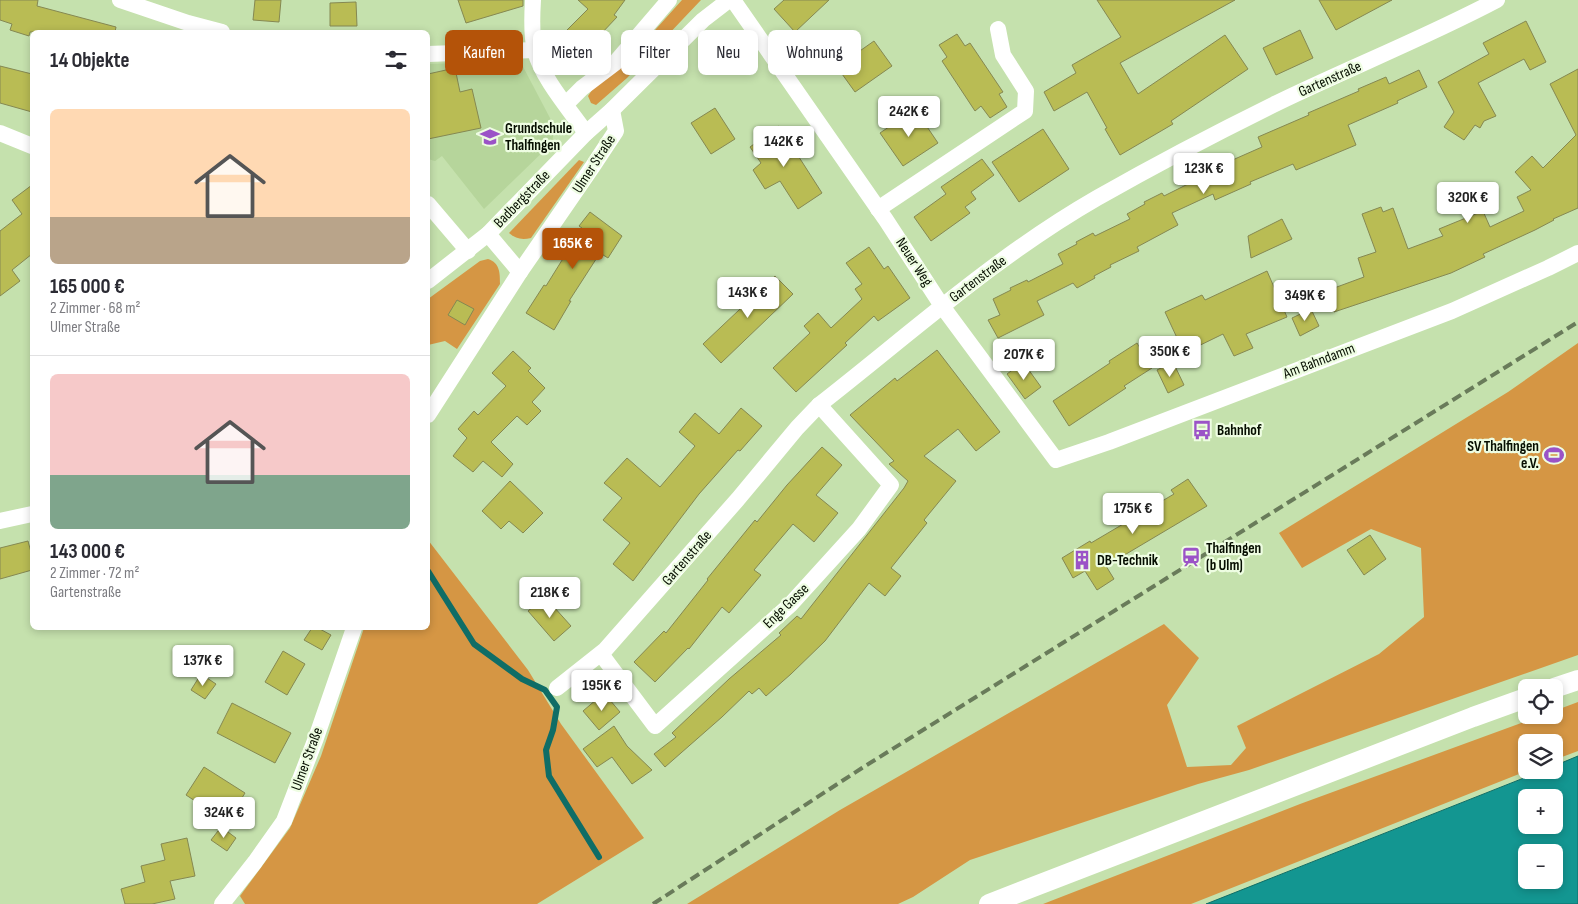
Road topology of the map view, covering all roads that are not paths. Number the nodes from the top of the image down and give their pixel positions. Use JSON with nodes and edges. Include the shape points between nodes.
{"nodes":[{"id":1,"x":120,"y":0,"type":"edge"},
{"id":2,"x":533,"y":0,"type":"edge"},
{"id":3,"x":669,"y":0,"type":"edge"},
{"id":4,"x":729,"y":0,"type":"edge"},
{"id":5,"x":733,"y":0,"type":"edge"},
{"id":6,"x":1497,"y":0,"type":"edge"},
{"id":7,"x":998,"y":29,"type":"dead end"},
{"id":8,"x":214,"y":30,"type":"edge"},
{"id":9,"x":533,"y":30,"type":"edge"},
{"id":10,"x":533,"y":50,"type":"edge"},
{"id":11,"x":430,"y":54,"type":"edge"},
{"id":12,"x":546,"y":75,"type":"edge"},
{"id":13,"x":566,"y":104,"type":"junction"},
{"id":14,"x":612,"y":110,"type":"junction"},
{"id":15,"x":0,"y":133,"type":"edge"},
{"id":16,"x":586,"y":133,"type":"junction"},
{"id":17,"x":30,"y":145,"type":"edge"},
{"id":18,"x":430,"y":206,"type":"edge"},
{"id":19,"x":878,"y":209,"type":"junction"},
{"id":20,"x":488,"y":234,"type":"junction"},
{"id":21,"x":468,"y":251,"type":"junction"},
{"id":22,"x":1578,"y":253,"type":"edge"},
{"id":23,"x":520,"y":272,"type":"junction"},
{"id":24,"x":430,"y":280,"type":"edge"},
{"id":25,"x":942,"y":306,"type":"junction"},
{"id":26,"x":819,"y":405,"type":"junction"},
{"id":27,"x":430,"y":412,"type":"edge"},
{"id":28,"x":1056,"y":460,"type":"joint"},
{"id":29,"x":30,"y":514,"type":"edge"},
{"id":30,"x":0,"y":521,"type":"edge"},
{"id":31,"x":353,"y":630,"type":"edge"},
{"id":32,"x":601,"y":654,"type":"junction"},
{"id":33,"x":1578,"y":680,"type":"edge"},
{"id":34,"x":1563,"y":685,"type":"edge"},
{"id":35,"x":557,"y":688,"type":"dead end"},
{"id":36,"x":1518,"y":701,"type":"edge"},
{"id":37,"x":222,"y":904,"type":"edge"},
{"id":38,"x":989,"y":904,"type":"edge"}],
"edges":[{"from":1,"to":8,"type":"street"},
{"from":2,"to":9,"type":"street"},
{"from":3,"to":13,"type":"street","via":[[615,63]]},
{"from":4,"to":14,"type":"street","via":[[703,20]]},
{"from":5,"to":19,"type":"street","name":"Neuer Weg"},
{"from":6,"to":25,"type":"street","name":"Gartenstraße","via":[[1276,104],[1096,199],[1027,243]]},
{"from":7,"to":19,"type":"street","via":[[1003,55],[1026,91],[1025,111]]},
{"from":10,"to":11,"type":"street"},
{"from":12,"to":13,"type":"street"},
{"from":13,"to":16,"type":"street"},
{"from":14,"to":16,"type":"street","name":"Badbergstraße"},
{"from":14,"to":23,"type":"street","name":"Ulmer Straße","via":[[616,131]]},
{"from":15,"to":17,"type":"street"},
{"from":16,"to":20,"type":"street","name":"Badbergstraße"},
{"from":18,"to":21,"type":"street"},
{"from":19,"to":25,"type":"street","name":"Neuer Weg"},
{"from":20,"to":21,"type":"street","name":"Badbergstraße"},
{"from":20,"to":23,"type":"street"},
{"from":21,"to":24,"type":"street","name":"Badbergstraße"},
{"from":22,"to":28,"type":"street","name":"Am Bahndamm","via":[[1452,311]]},
{"from":23,"to":27,"type":"street","name":"Ulmer Straße"},
{"from":25,"to":26,"type":"street","name":"Gartenstraße"},
{"from":25,"to":28,"type":"street","name":"Neuer Weg"},
{"from":26,"to":32,"type":"street","name":"Gartenstraße"},
{"from":26,"to":32,"type":"street","name":"Enge Gasse","via":[[891,485],[856,533],[790,605],[655,726]]},
{"from":29,"to":30,"type":"street"},
{"from":31,"to":37,"type":"street","name":"Ulmer Straße","via":[[284,821]]},
{"from":32,"to":35,"type":"street","name":"Gartenstraße"},
{"from":33,"to":34,"type":"street"},
{"from":36,"to":38,"type":"street"}]}
